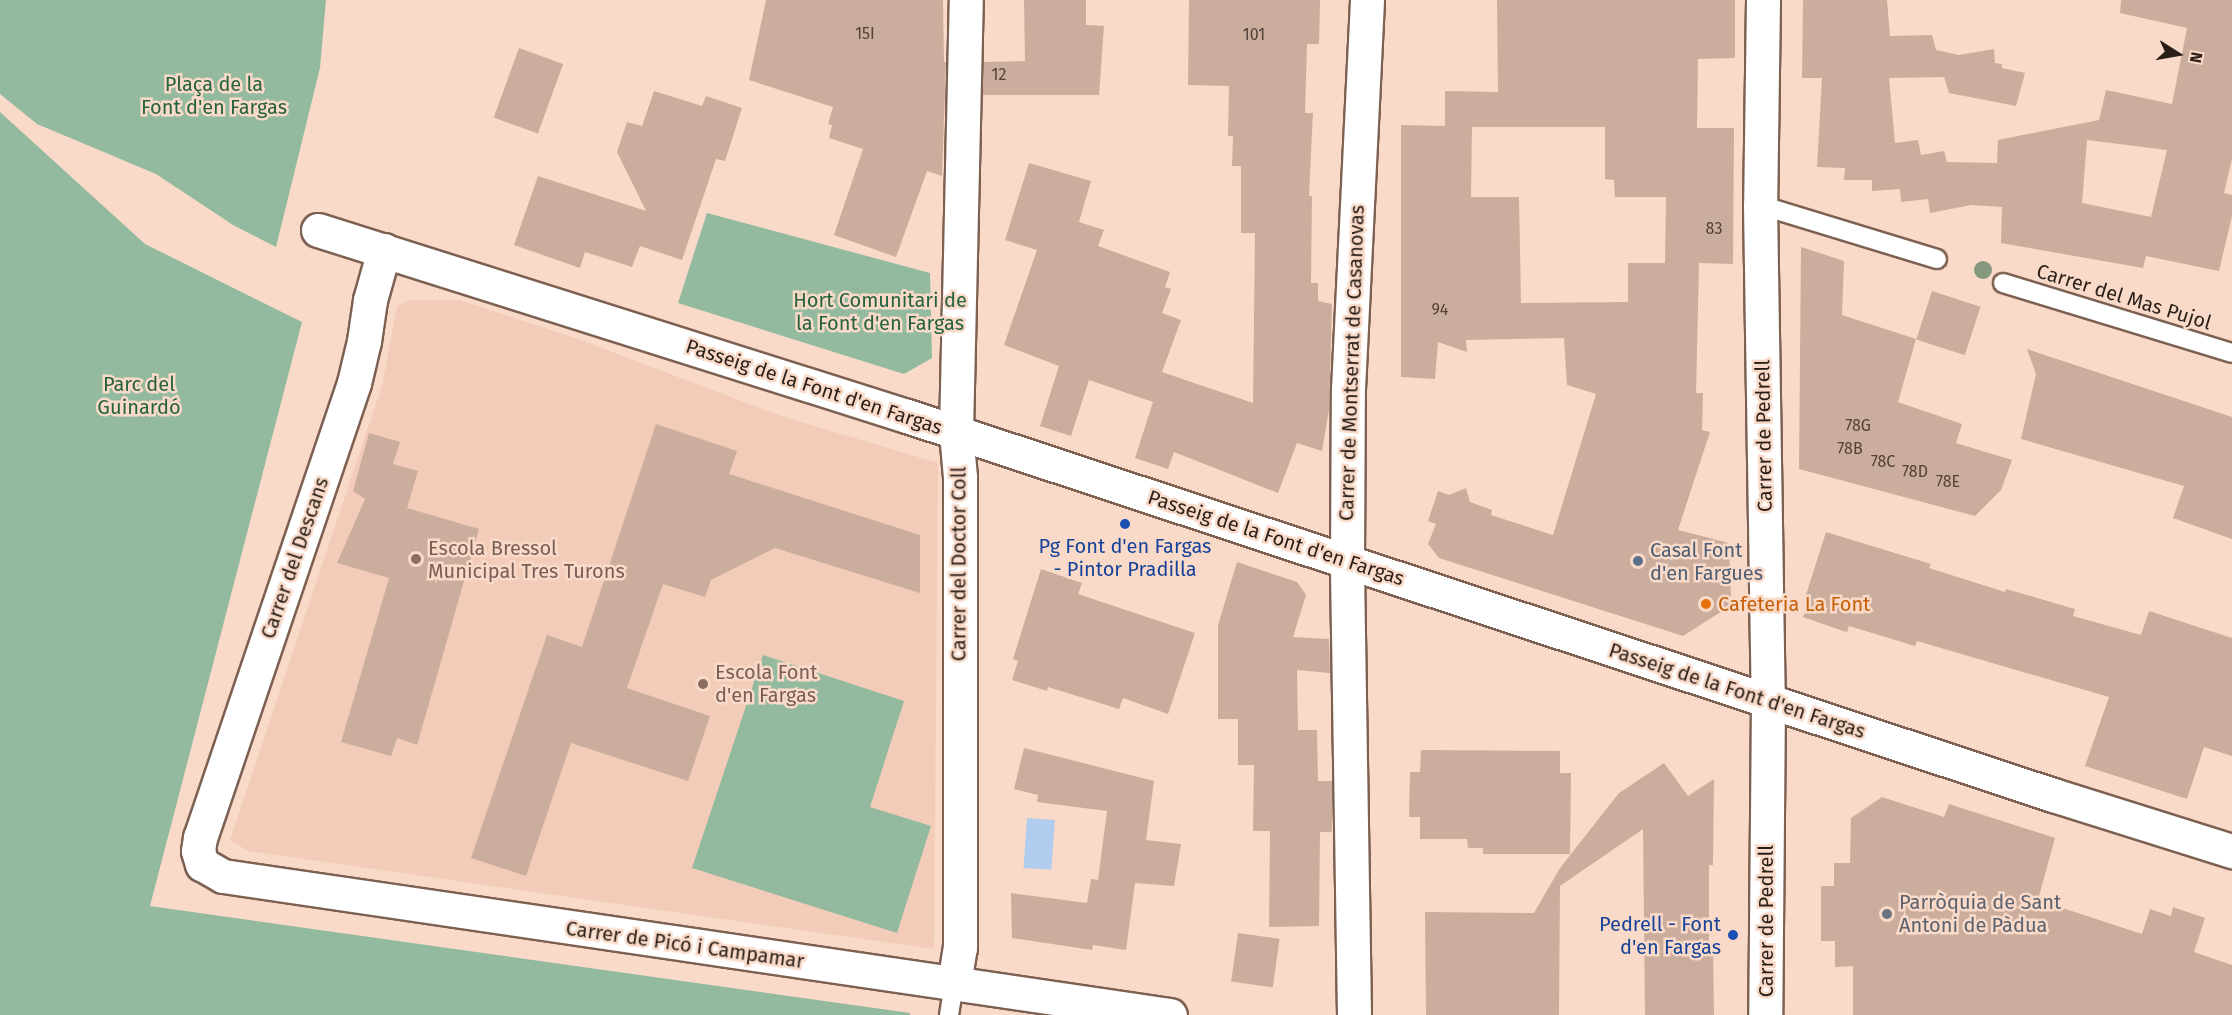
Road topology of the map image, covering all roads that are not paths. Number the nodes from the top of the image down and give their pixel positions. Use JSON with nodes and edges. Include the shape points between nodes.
{"nodes":[{"id":1,"x":966,"y":0,"type":"edge"},
{"id":2,"x":1367,"y":0,"type":"edge"},
{"id":3,"x":1763,"y":0,"type":"edge"},
{"id":4,"x":1760,"y":205,"type":"junction"},
{"id":5,"x":318,"y":230,"type":"dead end"},
{"id":6,"x":384,"y":249,"type":"junction"},
{"id":7,"x":1937,"y":259,"type":"dead end"},
{"id":8,"x":2003,"y":283,"type":"dead end"},
{"id":9,"x":2232,"y":353,"type":"edge"},
{"id":10,"x":956,"y":432,"type":"junction"},
{"id":11,"x":1347,"y":561,"type":"junction"},
{"id":12,"x":1768,"y":701,"type":"junction"},
{"id":13,"x":2232,"y":851,"type":"edge"},
{"id":14,"x":202,"y":864,"type":"joint"},
{"id":15,"x":952,"y":1000,"type":"edge"},
{"id":16,"x":1170,"y":1015,"type":"edge"},
{"id":17,"x":1354,"y":1015,"type":"edge"},
{"id":18,"x":1765,"y":1015,"type":"edge"}],
"edges":[{"from":1,"to":10,"type":"street","name":"Carrer del Doctor Coll"},
{"from":2,"to":11,"type":"street","name":"Carrer de Montserrat de Casanovas","via":[[1348,388]]},
{"from":3,"to":4,"type":"street","name":"Carrer de Pedrell"},
{"from":4,"to":7,"type":"lane"},
{"from":4,"to":12,"type":"street","name":"Carrer de Pedrell"},
{"from":5,"to":6,"type":"street","name":"Passeig de la Font d'en Fargas"},
{"from":6,"to":10,"type":"street","name":"Passeig de la Font d'en Fargas"},
{"from":6,"to":14,"type":"street","name":"Carrer del Descans","via":[[369,300],[354,383],[200,837],[198,851]]},
{"from":8,"to":9,"type":"lane","name":"Carrer del Mas Pujol"},
{"from":10,"to":11,"type":"street","name":"Passeig de la Font d'en Fargas"},
{"from":10,"to":15,"type":"street","name":"Carrer del Doctor Coll","via":[[960,477],[960,937]]},
{"from":11,"to":12,"type":"street","name":"Passeig de la Font d'en Fargas"},
{"from":11,"to":17,"type":"street","name":"Carrer de Montserrat de Casanovas"},
{"from":12,"to":13,"type":"street","name":"Passeig de la Font d'en Fargas"},
{"from":12,"to":18,"type":"street","name":"Carrer de Pedrell"},
{"from":14,"to":15,"type":"street","name":"Carrer de Picó i Campamar","via":[[223,876]]},
{"from":15,"to":16,"type":"street","name":"Carrer de Picó i Campamar"}]}
